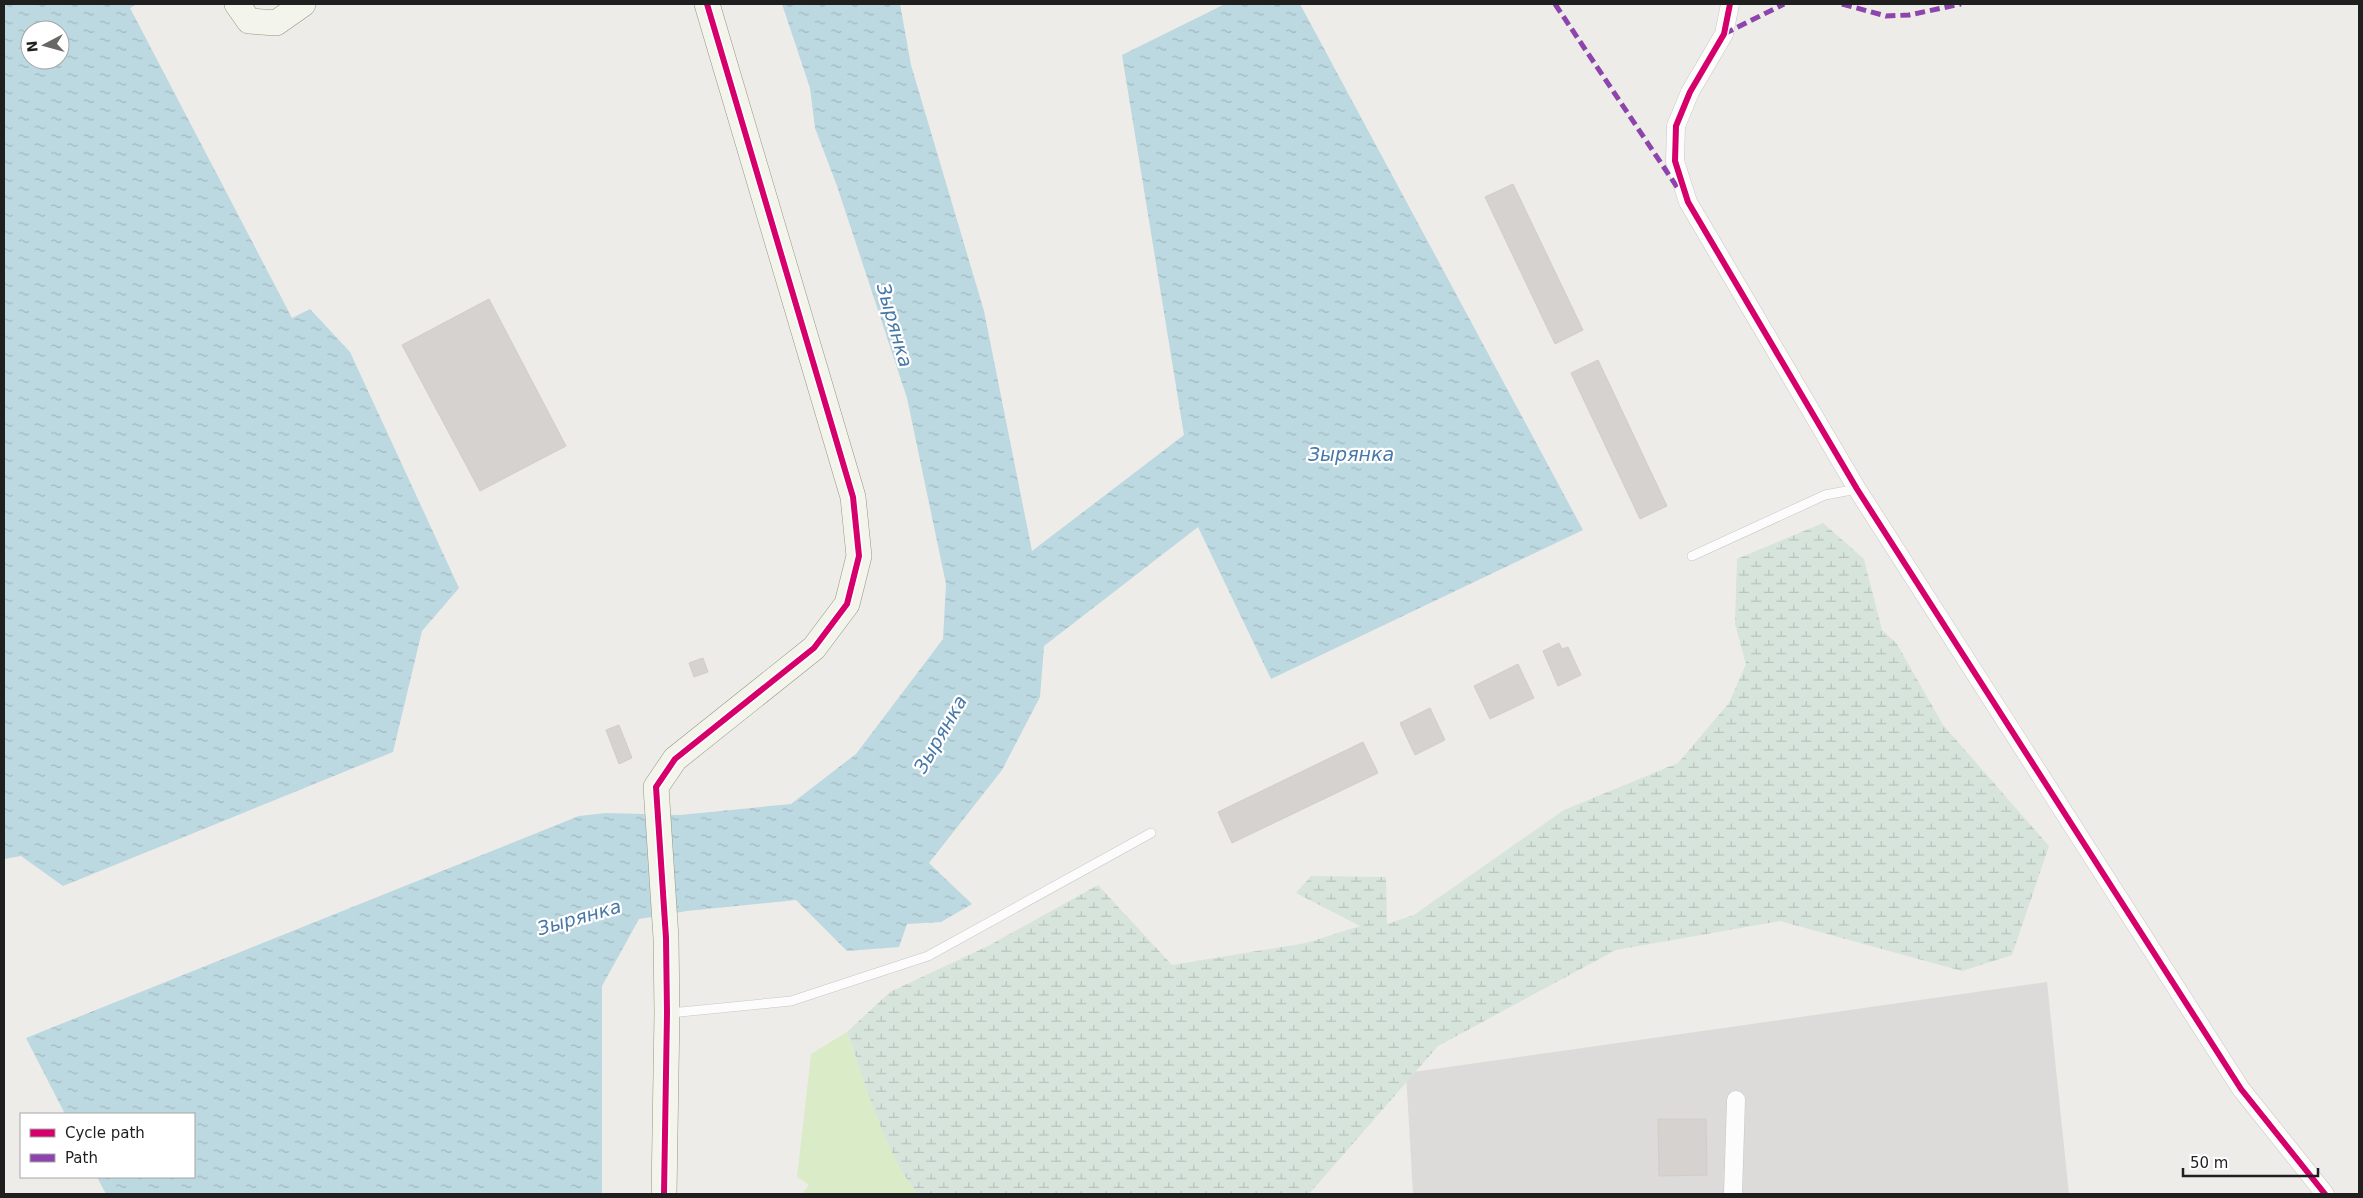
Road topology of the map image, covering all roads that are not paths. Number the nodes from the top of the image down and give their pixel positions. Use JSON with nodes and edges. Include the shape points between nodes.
{"nodes":[{"id":1,"x":237,"y":4,"type":"edge"},
{"id":2,"x":303,"y":4,"type":"edge"},
{"id":3,"x":707,"y":4,"type":"edge"},
{"id":4,"x":1730,"y":4,"type":"edge"},
{"id":5,"x":1856,"y":489,"type":"junction"},
{"id":6,"x":1692,"y":556,"type":"dead end"},
{"id":7,"x":1151,"y":833,"type":"dead end"},
{"id":8,"x":667,"y":1013,"type":"junction"},
{"id":9,"x":1736,"y":1100,"type":"dead end"},
{"id":10,"x":664,"y":1194,"type":"edge"},
{"id":11,"x":1733,"y":1194,"type":"edge"},
{"id":12,"x":2325,"y":1194,"type":"edge"}],
"edges":[{"from":1,"to":2,"type":"street","via":[[249,21],[276,23]]},
{"from":3,"to":8,"type":"street","via":[[853,497],[859,556],[847,604],[814,648],[675,759],[656,787],[666,938]]},
{"from":4,"to":5,"type":"street","via":[[1724,34],[1690,92],[1676,126],[1676,161],[1688,202]]},
{"from":5,"to":6,"type":"lane","via":[[1825,495]]},
{"from":5,"to":12,"type":"street","via":[[2241,1090]]},
{"from":7,"to":8,"type":"lane","via":[[928,956],[791,1001]]},
{"from":8,"to":10,"type":"street"},
{"from":9,"to":11,"type":"street"}]}
